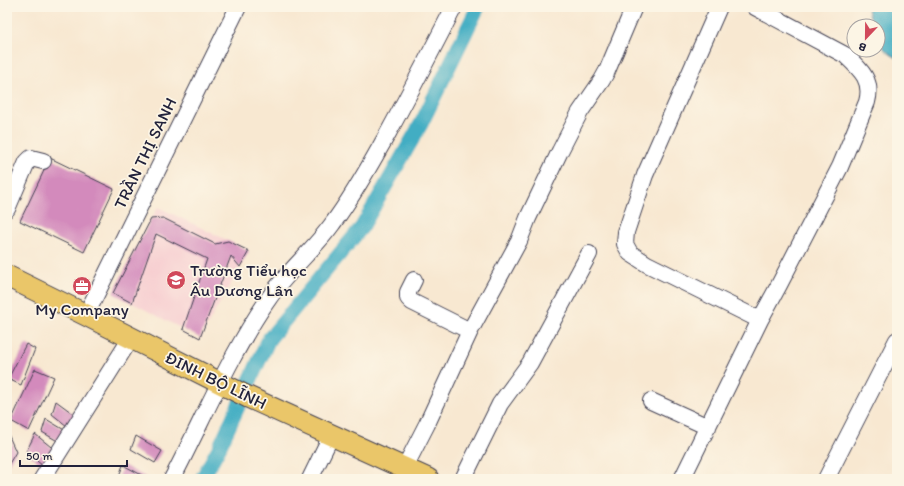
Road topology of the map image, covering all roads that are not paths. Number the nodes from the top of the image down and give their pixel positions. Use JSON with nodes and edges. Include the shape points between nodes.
{"nodes":[{"id":1,"x":238,"y":7,"type":"edge"},
{"id":2,"x":454,"y":7,"type":"edge"},
{"id":3,"x":634,"y":7,"type":"edge"},
{"id":4,"x":718,"y":7,"type":"edge"},
{"id":5,"x":756,"y":7,"type":"edge"},
{"id":6,"x":42,"y":161,"type":"dead end"},
{"id":7,"x":7,"y":209,"type":"edge"},
{"id":8,"x":589,"y":254,"type":"dead end"},
{"id":9,"x":7,"y":276,"type":"edge"},
{"id":10,"x":414,"y":280,"type":"dead end"},
{"id":11,"x":86,"y":315,"type":"junction"},
{"id":12,"x":760,"y":320,"type":"junction"},
{"id":13,"x":470,"y":330,"type":"junction"},
{"id":14,"x":131,"y":338,"type":"junction"},
{"id":15,"x":897,"y":340,"type":"edge"},
{"id":16,"x":224,"y":385,"type":"junction"},
{"id":17,"x":651,"y":401,"type":"dead end"},
{"id":18,"x":708,"y":427,"type":"junction"},
{"id":19,"x":331,"y":436,"type":"junction"},
{"id":20,"x":404,"y":467,"type":"junction"},
{"id":21,"x":42,"y":479,"type":"edge"},
{"id":22,"x":172,"y":479,"type":"edge"},
{"id":23,"x":310,"y":479,"type":"edge"},
{"id":24,"x":428,"y":479,"type":"edge"},
{"id":25,"x":463,"y":479,"type":"edge"},
{"id":26,"x":682,"y":479,"type":"edge"},
{"id":27,"x":826,"y":479,"type":"edge"}],
"edges":[{"from":1,"to":11,"type":"street","name":"TRẦN THỊ SANH"},
{"from":2,"to":16,"type":"street","via":[[418,79],[365,174],[316,246],[267,300],[245,335]]},
{"from":3,"to":13,"type":"street","via":[[602,80],[580,112],[519,241]]},
{"from":4,"to":12,"type":"street","via":[[645,175],[626,232],[625,244],[630,253],[647,264]]},
{"from":5,"to":12,"type":"street","via":[[845,55],[865,77],[870,92],[840,167]]},
{"from":6,"to":7,"type":"street","via":[[31,158],[27,162]]},
{"from":8,"to":25,"type":"street","via":[[530,363],[500,404]]},
{"from":9,"to":11,"type":"main road","name":"ĐINH BỘ LĨNH"},
{"from":10,"to":13,"type":"street","via":[[408,292],[408,298],[412,302]]},
{"from":11,"to":14,"type":"main road","name":"ĐINH BỘ LĨNH"},
{"from":12,"to":18,"type":"street"},
{"from":13,"to":20,"type":"street","via":[[427,424]]},
{"from":14,"to":16,"type":"main road","name":"ĐINH BỘ LĨNH"},
{"from":14,"to":21,"type":"street"},
{"from":15,"to":27,"type":"street"},
{"from":16,"to":19,"type":"main road","name":"ĐINH BỘ LĨNH"},
{"from":16,"to":22,"type":"street"},
{"from":17,"to":18,"type":"street"},
{"from":18,"to":26,"type":"street"},
{"from":19,"to":20,"type":"main road","name":"ĐINH BỘ LĨNH"},
{"from":19,"to":23,"type":"street"},
{"from":20,"to":24,"type":"main road","name":"ĐINH BỘ LĨNH"}]}
